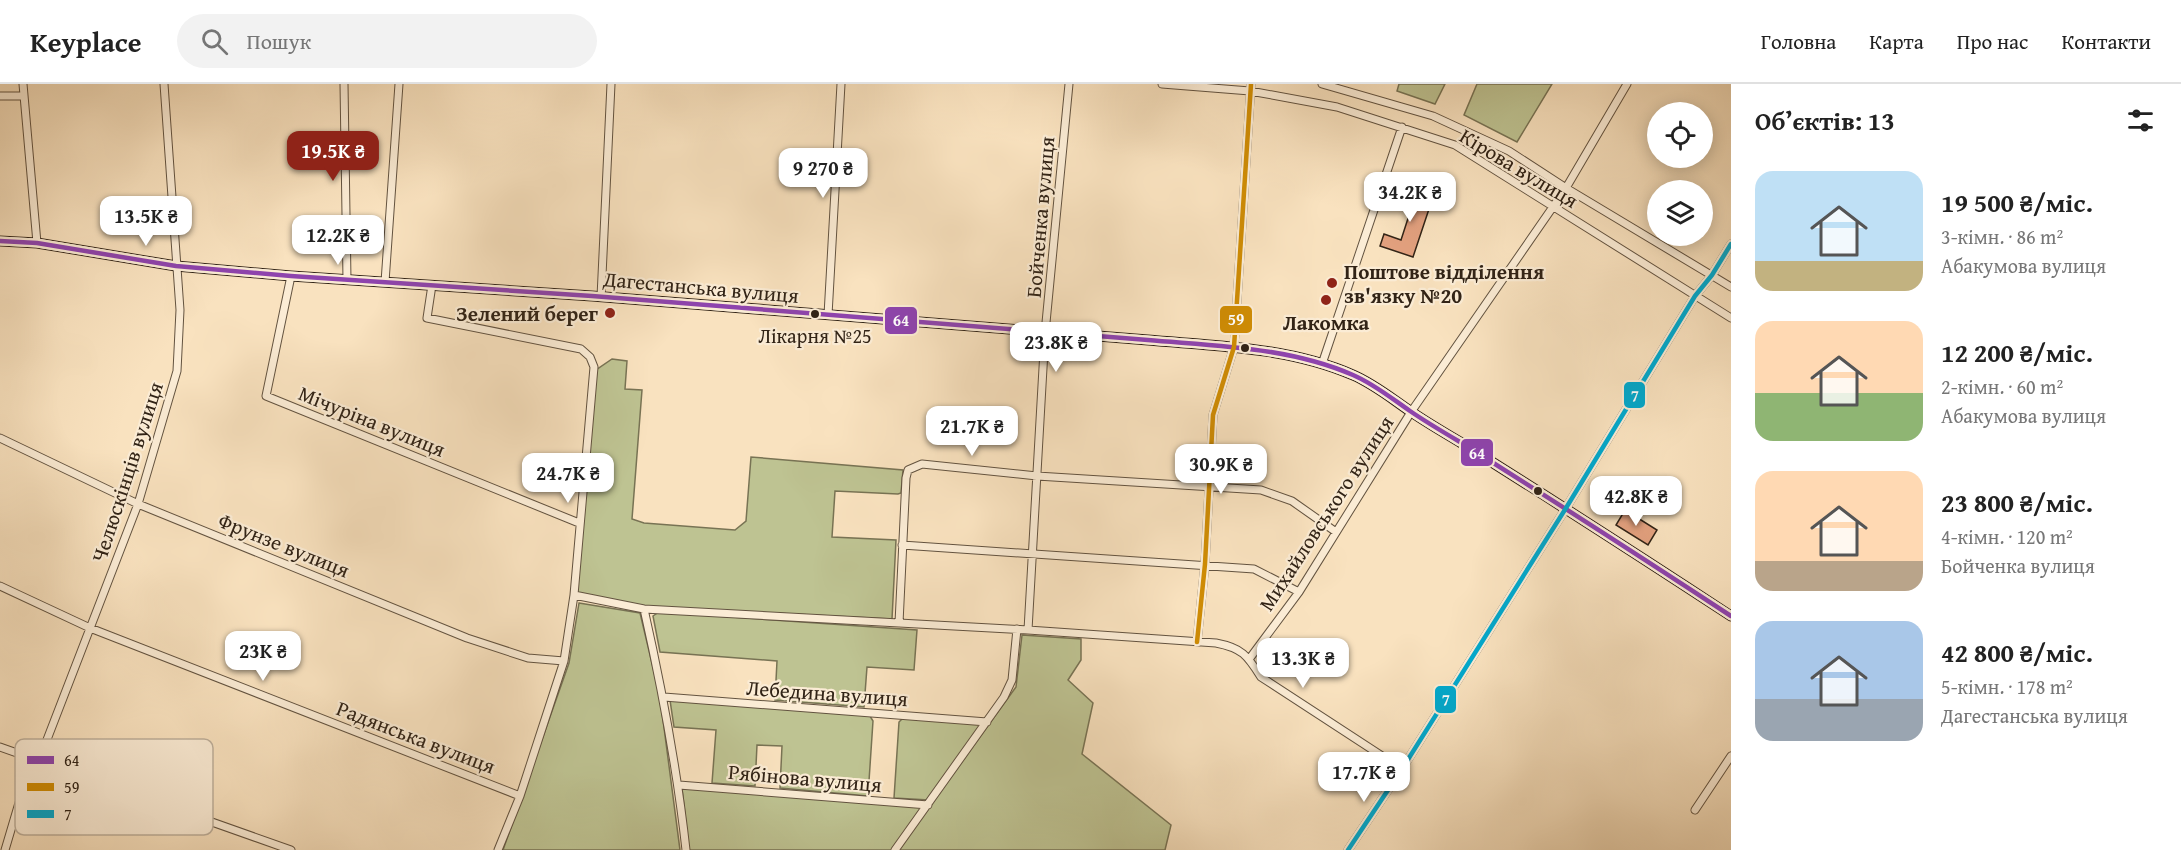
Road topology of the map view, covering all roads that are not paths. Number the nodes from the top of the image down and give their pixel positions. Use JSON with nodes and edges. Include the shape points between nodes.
{"nodes":[{"id":1,"x":23,"y":84,"type":"edge"},
{"id":2,"x":164,"y":84,"type":"edge"},
{"id":3,"x":344,"y":84,"type":"edge"},
{"id":4,"x":399,"y":84,"type":"edge"},
{"id":5,"x":611,"y":84,"type":"edge"},
{"id":6,"x":841,"y":84,"type":"edge"},
{"id":7,"x":1069,"y":84,"type":"edge"},
{"id":8,"x":1162,"y":84,"type":"edge"},
{"id":9,"x":1322,"y":84,"type":"edge"},
{"id":10,"x":1628,"y":84,"type":"edge"},
{"id":11,"x":1251,"y":88,"type":"edge"},
{"id":12,"x":0,"y":96,"type":"edge"},
{"id":13,"x":24,"y":96,"type":"junction"},
{"id":14,"x":1402,"y":127,"type":"junction"},
{"id":15,"x":1566,"y":188,"type":"junction"},
{"id":16,"x":1552,"y":207,"type":"junction"},
{"id":17,"x":0,"y":241,"type":"edge"},
{"id":18,"x":37,"y":243,"type":"junction"},
{"id":19,"x":1731,"y":244,"type":"edge"},
{"id":20,"x":176,"y":266,"type":"junction"},
{"id":21,"x":1712,"y":275,"type":"junction"},
{"id":22,"x":291,"y":276,"type":"junction"},
{"id":23,"x":347,"y":280,"type":"junction"},
{"id":24,"x":385,"y":282,"type":"junction"},
{"id":25,"x":432,"y":285,"type":"junction"},
{"id":26,"x":1731,"y":287,"type":"edge"},
{"id":27,"x":1695,"y":296,"type":"junction"},
{"id":28,"x":601,"y":297,"type":"junction"},
{"id":29,"x":828,"y":315,"type":"junction"},
{"id":30,"x":1731,"y":318,"type":"edge"},
{"id":31,"x":1045,"y":333,"type":"junction"},
{"id":32,"x":1234,"y":347,"type":"junction"},
{"id":33,"x":1322,"y":364,"type":"junction"},
{"id":34,"x":1411,"y":412,"type":"junction"},
{"id":35,"x":0,"y":438,"type":"edge"},
{"id":36,"x":1037,"y":476,"type":"junction"},
{"id":37,"x":1209,"y":486,"type":"junction"},
{"id":38,"x":138,"y":504,"type":"junction"},
{"id":39,"x":1566,"y":508,"type":"junction"},
{"id":40,"x":579,"y":523,"type":"junction"},
{"id":41,"x":1336,"y":532,"type":"junction"},
{"id":42,"x":902,"y":545,"type":"junction"},
{"id":43,"x":1033,"y":554,"type":"junction"},
{"id":44,"x":1205,"y":564,"type":"junction"},
{"id":45,"x":0,"y":586,"type":"edge"},
{"id":46,"x":1299,"y":592,"type":"junction"},
{"id":47,"x":574,"y":596,"type":"junction"},
{"id":48,"x":644,"y":609,"type":"junction"},
{"id":49,"x":1731,"y":616,"type":"edge"},
{"id":50,"x":899,"y":623,"type":"junction"},
{"id":51,"x":90,"y":628,"type":"junction"},
{"id":52,"x":1017,"y":629,"type":"junction"},
{"id":53,"x":1028,"y":630,"type":"junction"},
{"id":54,"x":1197,"y":642,"type":"junction"},
{"id":55,"x":1250,"y":658,"type":"junction"},
{"id":56,"x":564,"y":661,"type":"junction"},
{"id":57,"x":664,"y":696,"type":"junction"},
{"id":58,"x":987,"y":722,"type":"junction"},
{"id":59,"x":47,"y":739,"type":"edge"},
{"id":60,"x":0,"y":747,"type":"edge"},
{"id":61,"x":15,"y":752,"type":"edge"},
{"id":62,"x":1731,"y":756,"type":"edge"},
{"id":63,"x":1402,"y":769,"type":"junction"},
{"id":64,"x":679,"y":785,"type":"junction"},
{"id":65,"x":520,"y":796,"type":"junction"},
{"id":66,"x":928,"y":805,"type":"junction"},
{"id":67,"x":1695,"y":810,"type":"dead end"},
{"id":68,"x":15,"y":816,"type":"edge"},
{"id":69,"x":213,"y":822,"type":"edge"},
{"id":70,"x":5,"y":850,"type":"edge"},
{"id":71,"x":291,"y":850,"type":"edge"},
{"id":72,"x":498,"y":850,"type":"edge"},
{"id":73,"x":686,"y":850,"type":"edge"},
{"id":74,"x":895,"y":850,"type":"edge"},
{"id":75,"x":1348,"y":850,"type":"edge"}],
"edges":[{"from":1,"to":13,"type":"street"},
{"from":2,"to":20,"type":"street","name":"Челюскінців вулиця"},
{"from":3,"to":23,"type":"street"},
{"from":4,"to":24,"type":"street"},
{"from":5,"to":28,"type":"street"},
{"from":6,"to":29,"type":"street"},
{"from":7,"to":31,"type":"street","name":"Бойченка вулиця"},
{"from":8,"to":11,"type":"street","name":"Кірова вулиця"},
{"from":9,"to":15,"type":"street","name":"Кірова вулиця","via":[[1464,129],[1509,151]]},
{"from":10,"to":15,"type":"street","name":"Михайловського вулиця"},
{"from":11,"to":14,"type":"street","name":"Кірова вулиця","via":[[1337,107]]},
{"from":11,"to":32,"type":"street"},
{"from":12,"to":13,"type":"street"},
{"from":13,"to":18,"type":"street"},
{"from":14,"to":16,"type":"street","name":"Кірова вулиця","via":[[1455,145]]},
{"from":14,"to":33,"type":"street"},
{"from":15,"to":16,"type":"street","name":"Михайловського вулиця"},
{"from":15,"to":21,"type":"street","name":"Кірова вулиця"},
{"from":16,"to":27,"type":"street","name":"Кірова вулиця"},
{"from":16,"to":34,"type":"street","name":"Михайловського вулиця"},
{"from":17,"to":18,"type":"street","name":"Дагестанська вулиця"},
{"from":18,"to":20,"type":"street","name":"Дагестанська вулиця"},
{"from":19,"to":21,"type":"street"},
{"from":20,"to":22,"type":"street","name":"Дагестанська вулиця"},
{"from":20,"to":38,"type":"street","name":"Челюскінців вулиця","via":[[180,310],[177,371]]},
{"from":21,"to":26,"type":"street","name":"Кірова вулиця"},
{"from":21,"to":27,"type":"street"},
{"from":22,"to":23,"type":"street","name":"Дагестанська вулиця"},
{"from":22,"to":40,"type":"street","name":"Мічуріна вулиця","via":[[266,396]]},
{"from":23,"to":24,"type":"street","name":"Дагестанська вулиця"},
{"from":24,"to":25,"type":"street","name":"Дагестанська вулиця"},
{"from":25,"to":28,"type":"street","name":"Дагестанська вулиця"},
{"from":25,"to":40,"type":"street","via":[[427,318],[581,349],[590,357],[594,367]]},
{"from":27,"to":30,"type":"street","name":"Кірова вулиця"},
{"from":27,"to":39,"type":"street"},
{"from":28,"to":29,"type":"street","name":"Дагестанська вулиця"},
{"from":29,"to":31,"type":"street","name":"Дагестанська вулиця"},
{"from":31,"to":32,"type":"street","name":"Дагестанська вулиця"},
{"from":31,"to":36,"type":"street","name":"Бойченка вулиця"},
{"from":32,"to":33,"type":"street","name":"Дагестанська вулиця"},
{"from":32,"to":37,"type":"street","via":[[1213,415]]},
{"from":33,"to":34,"type":"street","name":"Дагестанська вулиця","via":[[1353,374]]},
{"from":34,"to":39,"type":"street","name":"Дагестанська вулиця"},
{"from":34,"to":41,"type":"street","name":"Михайловського вулиця"},
{"from":35,"to":38,"type":"street","name":"Фрунзе вулиця"},
{"from":36,"to":37,"type":"street"},
{"from":36,"to":42,"type":"street","via":[[914,466],[906,478]]},
{"from":36,"to":43,"type":"street","name":"Бойченка вулиця"},
{"from":37,"to":41,"type":"street","via":[[1261,490],[1292,501]]},
{"from":37,"to":44,"type":"street"},
{"from":38,"to":51,"type":"street","name":"Челюскінців вулиця"},
{"from":38,"to":56,"type":"street","name":"Фрунзе вулиця","via":[[467,638],[528,658]]},
{"from":39,"to":49,"type":"street","name":"Дагестанська вулиця"},
{"from":39,"to":63,"type":"street"},
{"from":40,"to":47,"type":"street"},
{"from":41,"to":46,"type":"street","name":"Михайловського вулиця"},
{"from":42,"to":43,"type":"street"},
{"from":42,"to":50,"type":"street"},
{"from":43,"to":44,"type":"street"},
{"from":43,"to":53,"type":"street","name":"Бойченка вулиця"},
{"from":44,"to":46,"type":"street","via":[[1254,569]]},
{"from":44,"to":54,"type":"street"},
{"from":45,"to":51,"type":"street","name":"Радянська вулиця"},
{"from":46,"to":55,"type":"street","name":"Михайловського вулиця"},
{"from":47,"to":48,"type":"street"},
{"from":47,"to":56,"type":"street"},
{"from":48,"to":50,"type":"street"},
{"from":48,"to":57,"type":"street"},
{"from":50,"to":52,"type":"street"},
{"from":51,"to":59,"type":"street","name":"Челюскінців вулиця"},
{"from":51,"to":65,"type":"street","name":"Радянська вулиця"},
{"from":52,"to":53,"type":"street"},
{"from":52,"to":58,"type":"street","via":[[1012,680]]},
{"from":53,"to":54,"type":"street"},
{"from":54,"to":55,"type":"street","via":[[1231,646]]},
{"from":55,"to":63,"type":"street","via":[[1261,677]]},
{"from":56,"to":65,"type":"street"},
{"from":57,"to":58,"type":"street","name":"Лебедина вулиця"},
{"from":57,"to":64,"type":"street"},
{"from":58,"to":66,"type":"street"},
{"from":60,"to":61,"type":"street"},
{"from":62,"to":67,"type":"street"},
{"from":63,"to":75,"type":"street"},
{"from":64,"to":66,"type":"street","name":"Рябінова вулиця"},
{"from":64,"to":73,"type":"street"},
{"from":65,"to":72,"type":"street"},
{"from":66,"to":74,"type":"street"},
{"from":68,"to":70,"type":"street","name":"Челюскінців вулиця"},
{"from":69,"to":71,"type":"street"}]}
